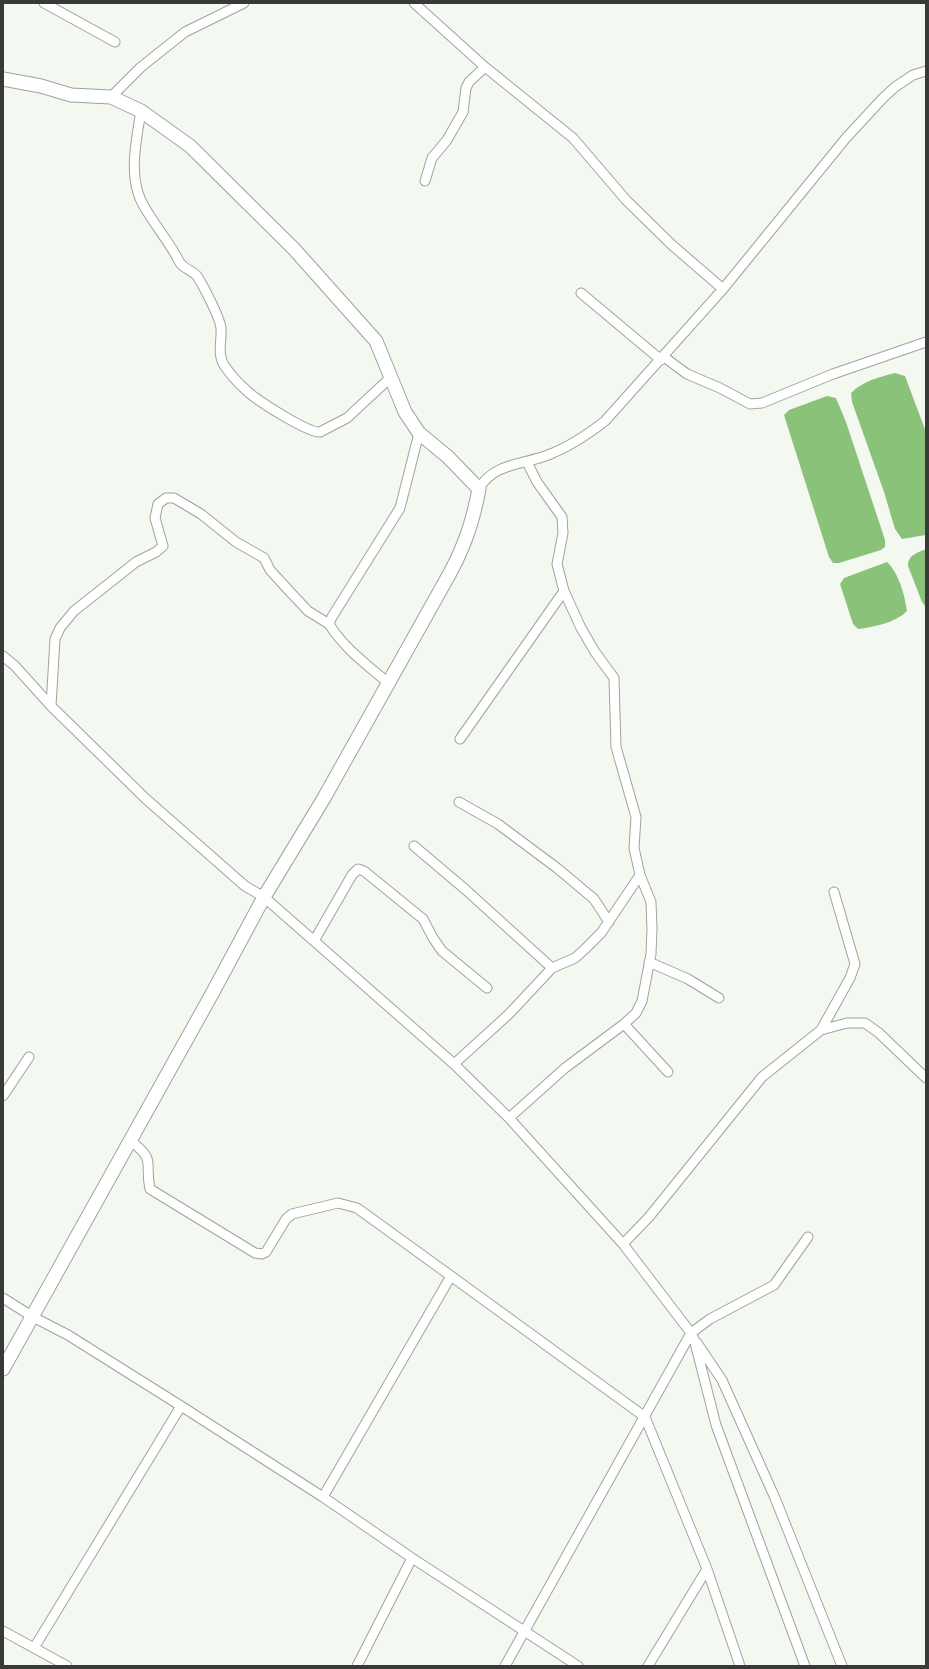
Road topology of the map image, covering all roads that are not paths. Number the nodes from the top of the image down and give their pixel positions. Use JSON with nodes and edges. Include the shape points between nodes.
{"nodes":[{"id":1,"x":44,"y":3,"type":"edge"},
{"id":2,"x":244,"y":3,"type":"edge"},
{"id":3,"x":414,"y":3,"type":"edge"},
{"id":4,"x":115,"y":42,"type":"dead end"},
{"id":5,"x":485,"y":67,"type":"junction"},
{"id":6,"x":926,"y":72,"type":"edge"},
{"id":7,"x":3,"y":79,"type":"edge"},
{"id":8,"x":111,"y":97,"type":"junction"},
{"id":9,"x":141,"y":111,"type":"junction"},
{"id":10,"x":425,"y":181,"type":"dead end"},
{"id":11,"x":723,"y":289,"type":"junction"},
{"id":12,"x":581,"y":293,"type":"dead end"},
{"id":13,"x":926,"y":342,"type":"edge"},
{"id":14,"x":663,"y":358,"type":"junction"},
{"id":15,"x":390,"y":378,"type":"junction"},
{"id":16,"x":419,"y":433,"type":"junction"},
{"id":17,"x":527,"y":462,"type":"junction"},
{"id":18,"x":479,"y":489,"type":"junction"},
{"id":19,"x":564,"y":591,"type":"junction"},
{"id":20,"x":329,"y":624,"type":"junction"},
{"id":21,"x":3,"y":656,"type":"edge"},
{"id":22,"x":387,"y":682,"type":"junction"},
{"id":23,"x":51,"y":706,"type":"junction"},
{"id":24,"x":460,"y":739,"type":"dead end"},
{"id":25,"x":459,"y":802,"type":"dead end"},
{"id":26,"x":414,"y":846,"type":"dead end"},
{"id":27,"x":640,"y":875,"type":"junction"},
{"id":28,"x":834,"y":892,"type":"dead end"},
{"id":29,"x":264,"y":897,"type":"junction"},
{"id":30,"x":609,"y":922,"type":"junction"},
{"id":31,"x":314,"y":941,"type":"junction"},
{"id":32,"x":649,"y":962,"type":"junction"},
{"id":33,"x":552,"y":968,"type":"junction"},
{"id":34,"x":487,"y":988,"type":"dead end"},
{"id":35,"x":719,"y":998,"type":"dead end"},
{"id":36,"x":624,"y":1024,"type":"junction"},
{"id":37,"x":821,"y":1030,"type":"junction"},
{"id":38,"x":29,"y":1057,"type":"dead end"},
{"id":39,"x":454,"y":1064,"type":"junction"},
{"id":40,"x":668,"y":1072,"type":"dead end"},
{"id":41,"x":926,"y":1078,"type":"edge"},
{"id":42,"x":3,"y":1096,"type":"edge"},
{"id":43,"x":509,"y":1118,"type":"junction"},
{"id":44,"x":131,"y":1141,"type":"junction"},
{"id":45,"x":808,"y":1237,"type":"dead end"},
{"id":46,"x":623,"y":1244,"type":"junction"},
{"id":47,"x":451,"y":1276,"type":"junction"},
{"id":48,"x":3,"y":1298,"type":"edge"},
{"id":49,"x":33,"y":1317,"type":"junction"},
{"id":50,"x":693,"y":1336,"type":"junction"},
{"id":51,"x":3,"y":1369,"type":"edge"},
{"id":52,"x":181,"y":1406,"type":"junction"},
{"id":53,"x":645,"y":1418,"type":"junction"},
{"id":54,"x":323,"y":1497,"type":"junction"},
{"id":55,"x":412,"y":1558,"type":"junction"},
{"id":56,"x":707,"y":1569,"type":"junction"},
{"id":57,"x":524,"y":1630,"type":"junction"},
{"id":58,"x":3,"y":1631,"type":"edge"},
{"id":59,"x":34,"y":1648,"type":"junction"},
{"id":60,"x":67,"y":1666,"type":"edge"},
{"id":61,"x":357,"y":1666,"type":"edge"},
{"id":62,"x":505,"y":1666,"type":"edge"},
{"id":63,"x":578,"y":1666,"type":"edge"},
{"id":64,"x":648,"y":1666,"type":"edge"},
{"id":65,"x":740,"y":1666,"type":"edge"},
{"id":66,"x":805,"y":1666,"type":"edge"},
{"id":67,"x":842,"y":1666,"type":"edge"}],
"edges":[{"from":1,"to":4,"type":"street"},
{"from":2,"to":8,"type":"street","via":[[185,32],[141,66]]},
{"from":3,"to":5,"type":"street"},
{"from":5,"to":10,"type":"street","via":[[469,82],[463,112],[447,140],[432,158]]},
{"from":5,"to":11,"type":"street","via":[[572,138],[631,206]]},
{"from":6,"to":11,"type":"street","via":[[913,75],[883,98],[846,138]]},
{"from":7,"to":8,"type":"street","via":[[71,95]]},
{"from":8,"to":9,"type":"street"},
{"from":9,"to":15,"type":"street","via":[[190,146],[294,249],[376,340]]},
{"from":9,"to":15,"type":"street","via":[[134,149],[136,190],[180,263],[197,276],[219,320],[223,364],[240,385],[308,429],[320,432],[347,418]]},
{"from":11,"to":14,"type":"street"},
{"from":12,"to":14,"type":"street"},
{"from":13,"to":14,"type":"street","via":[[833,374],[762,403],[750,404],[687,374]]},
{"from":14,"to":17,"type":"street","via":[[605,421],[583,438]]},
{"from":15,"to":16,"type":"street","via":[[405,412]]},
{"from":16,"to":18,"type":"street","via":[[448,457]]},
{"from":16,"to":20,"type":"street","via":[[400,508]]},
{"from":17,"to":18,"type":"street","via":[[491,473]]},
{"from":17,"to":19,"type":"street","via":[[537,482],[562,517],[563,533],[557,564]]},
{"from":18,"to":22,"type":"street","via":[[473,521],[463,548]]},
{"from":19,"to":24,"type":"street"},
{"from":19,"to":27,"type":"street","via":[[588,640],[614,678],[616,747],[636,817],[634,848]]},
{"from":20,"to":22,"type":"street","via":[[361,660]]},
{"from":20,"to":23,"type":"street","via":[[308,611],[270,570],[264,558],[236,542],[201,514],[174,498],[166,498],[158,504],[155,518],[163,546],[136,562],[74,611],[60,628],[55,639]]},
{"from":21,"to":23,"type":"street"},
{"from":22,"to":29,"type":"street","via":[[324,798]]},
{"from":23,"to":29,"type":"street","via":[[146,799],[245,886]]},
{"from":25,"to":30,"type":"street","via":[[498,824],[557,868],[594,899]]},
{"from":26,"to":33,"type":"street"},
{"from":27,"to":30,"type":"street"},
{"from":27,"to":32,"type":"street","via":[[651,902]]},
{"from":28,"to":37,"type":"street","via":[[855,964]]},
{"from":29,"to":31,"type":"street"},
{"from":29,"to":44,"type":"street"},
{"from":30,"to":33,"type":"street","via":[[575,958]]},
{"from":31,"to":34,"type":"street","via":[[352,874],[358,869],[364,871],[423,918],[442,951]]},
{"from":31,"to":39,"type":"street"},
{"from":32,"to":35,"type":"street","via":[[688,979]]},
{"from":32,"to":36,"type":"street","via":[[642,1002],[636,1013]]},
{"from":33,"to":39,"type":"street","via":[[509,1014]]},
{"from":36,"to":40,"type":"street"},
{"from":36,"to":43,"type":"street","via":[[565,1068]]},
{"from":37,"to":41,"type":"street","via":[[847,1023],[865,1024],[879,1033]]},
{"from":37,"to":46,"type":"street","via":[[762,1077],[649,1218]]},
{"from":38,"to":42,"type":"street"},
{"from":39,"to":43,"type":"street"},
{"from":43,"to":46,"type":"street"},
{"from":44,"to":47,"type":"street","via":[[149,1159],[150,1189],[255,1253],[266,1252],[286,1219],[292,1214],[338,1203],[357,1208]]},
{"from":44,"to":49,"type":"street"},
{"from":45,"to":50,"type":"street","via":[[774,1285],[710,1319]]},
{"from":46,"to":50,"type":"street"},
{"from":47,"to":53,"type":"street"},
{"from":47,"to":54,"type":"street"},
{"from":48,"to":49,"type":"street"},
{"from":49,"to":51,"type":"street"},
{"from":49,"to":52,"type":"street","via":[[68,1335]]},
{"from":50,"to":53,"type":"street"},
{"from":50,"to":66,"type":"street","via":[[716,1425]]},
{"from":50,"to":67,"type":"street","via":[[722,1380],[775,1498]]},
{"from":52,"to":54,"type":"street"},
{"from":52,"to":59,"type":"street"},
{"from":53,"to":56,"type":"street"},
{"from":53,"to":57,"type":"street"},
{"from":54,"to":55,"type":"street"},
{"from":55,"to":57,"type":"street"},
{"from":55,"to":61,"type":"street"},
{"from":56,"to":64,"type":"street"},
{"from":56,"to":65,"type":"street"},
{"from":57,"to":62,"type":"street"},
{"from":57,"to":63,"type":"street"},
{"from":58,"to":59,"type":"street"},
{"from":59,"to":60,"type":"street"}]}
